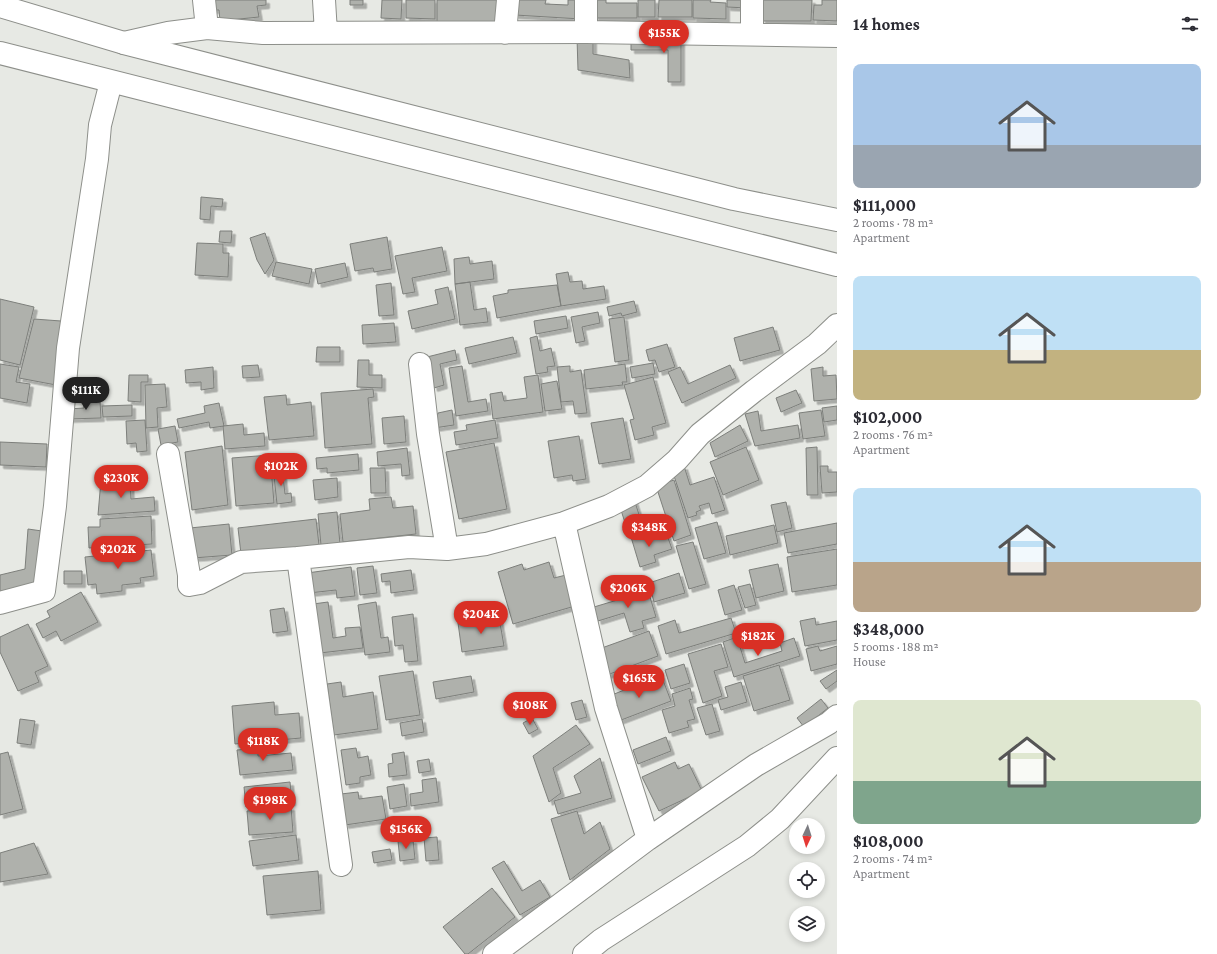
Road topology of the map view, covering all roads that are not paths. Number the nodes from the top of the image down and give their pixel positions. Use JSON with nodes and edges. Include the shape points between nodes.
{"nodes":[{"id":1,"x":204,"y":0,"type":"edge"},
{"id":2,"x":324,"y":0,"type":"edge"},
{"id":3,"x":508,"y":0,"type":"edge"},
{"id":4,"x":586,"y":0,"type":"edge"},
{"id":5,"x":752,"y":0,"type":"edge"},
{"id":6,"x":12,"y":6,"type":"edge"},
{"id":7,"x":207,"y":28,"type":"junction"},
{"id":8,"x":586,"y":32,"type":"junction"},
{"id":9,"x":326,"y":33,"type":"junction"},
{"id":10,"x":505,"y":33,"type":"junction"},
{"id":11,"x":752,"y":34,"type":"junction"},
{"id":12,"x":837,"y":36,"type":"edge"},
{"id":13,"x":124,"y":43,"type":"junction"},
{"id":14,"x":0,"y":53,"type":"edge"},
{"id":15,"x":111,"y":82,"type":"junction"},
{"id":16,"x":837,"y":220,"type":"edge"},
{"id":17,"x":837,"y":265,"type":"edge"},
{"id":18,"x":837,"y":324,"type":"edge"},
{"id":19,"x":420,"y":364,"type":"dead end"},
{"id":20,"x":168,"y":454,"type":"dead end"},
{"id":21,"x":564,"y":523,"type":"junction"},
{"id":22,"x":447,"y":549,"type":"junction"},
{"id":23,"x":298,"y":558,"type":"junction"},
{"id":24,"x":0,"y":603,"type":"edge"},
{"id":25,"x":834,"y":724,"type":"edge"},
{"id":26,"x":837,"y":758,"type":"edge"},
{"id":27,"x":648,"y":839,"type":"junction"},
{"id":28,"x":341,"y":865,"type":"dead end"},
{"id":29,"x":494,"y":954,"type":"edge"},
{"id":30,"x":584,"y":954,"type":"edge"}],
"edges":[{"from":1,"to":7,"type":"street"},
{"from":2,"to":9,"type":"street"},
{"from":3,"to":10,"type":"street"},
{"from":4,"to":8,"type":"street"},
{"from":5,"to":11,"type":"street"},
{"from":6,"to":13,"type":"street"},
{"from":7,"to":9,"type":"street","via":[[263,33]]},
{"from":7,"to":13,"type":"street","via":[[168,33]]},
{"from":8,"to":10,"type":"street"},
{"from":8,"to":11,"type":"street"},
{"from":9,"to":10,"type":"street"},
{"from":11,"to":12,"type":"street"},
{"from":13,"to":16,"type":"street","via":[[734,199]]},
{"from":14,"to":15,"type":"street"},
{"from":15,"to":17,"type":"street"},
{"from":15,"to":24,"type":"street","via":[[100,125],[68,348],[55,506],[44,591]]},
{"from":18,"to":21,"type":"street","via":[[817,344],[700,434],[677,460],[647,486],[608,506]]},
{"from":19,"to":22,"type":"street","via":[[428,434]]},
{"from":20,"to":23,"type":"street","via":[[189,585],[200,584],[241,562]]},
{"from":21,"to":22,"type":"street","via":[[486,544]]},
{"from":21,"to":27,"type":"street","via":[[606,708]]},
{"from":22,"to":23,"type":"street","via":[[410,547]]},
{"from":23,"to":28,"type":"street"},
{"from":25,"to":27,"type":"street","via":[[756,764]]},
{"from":26,"to":30,"type":"street","via":[[780,818],[747,846],[601,940]]},
{"from":27,"to":29,"type":"street"}]}
